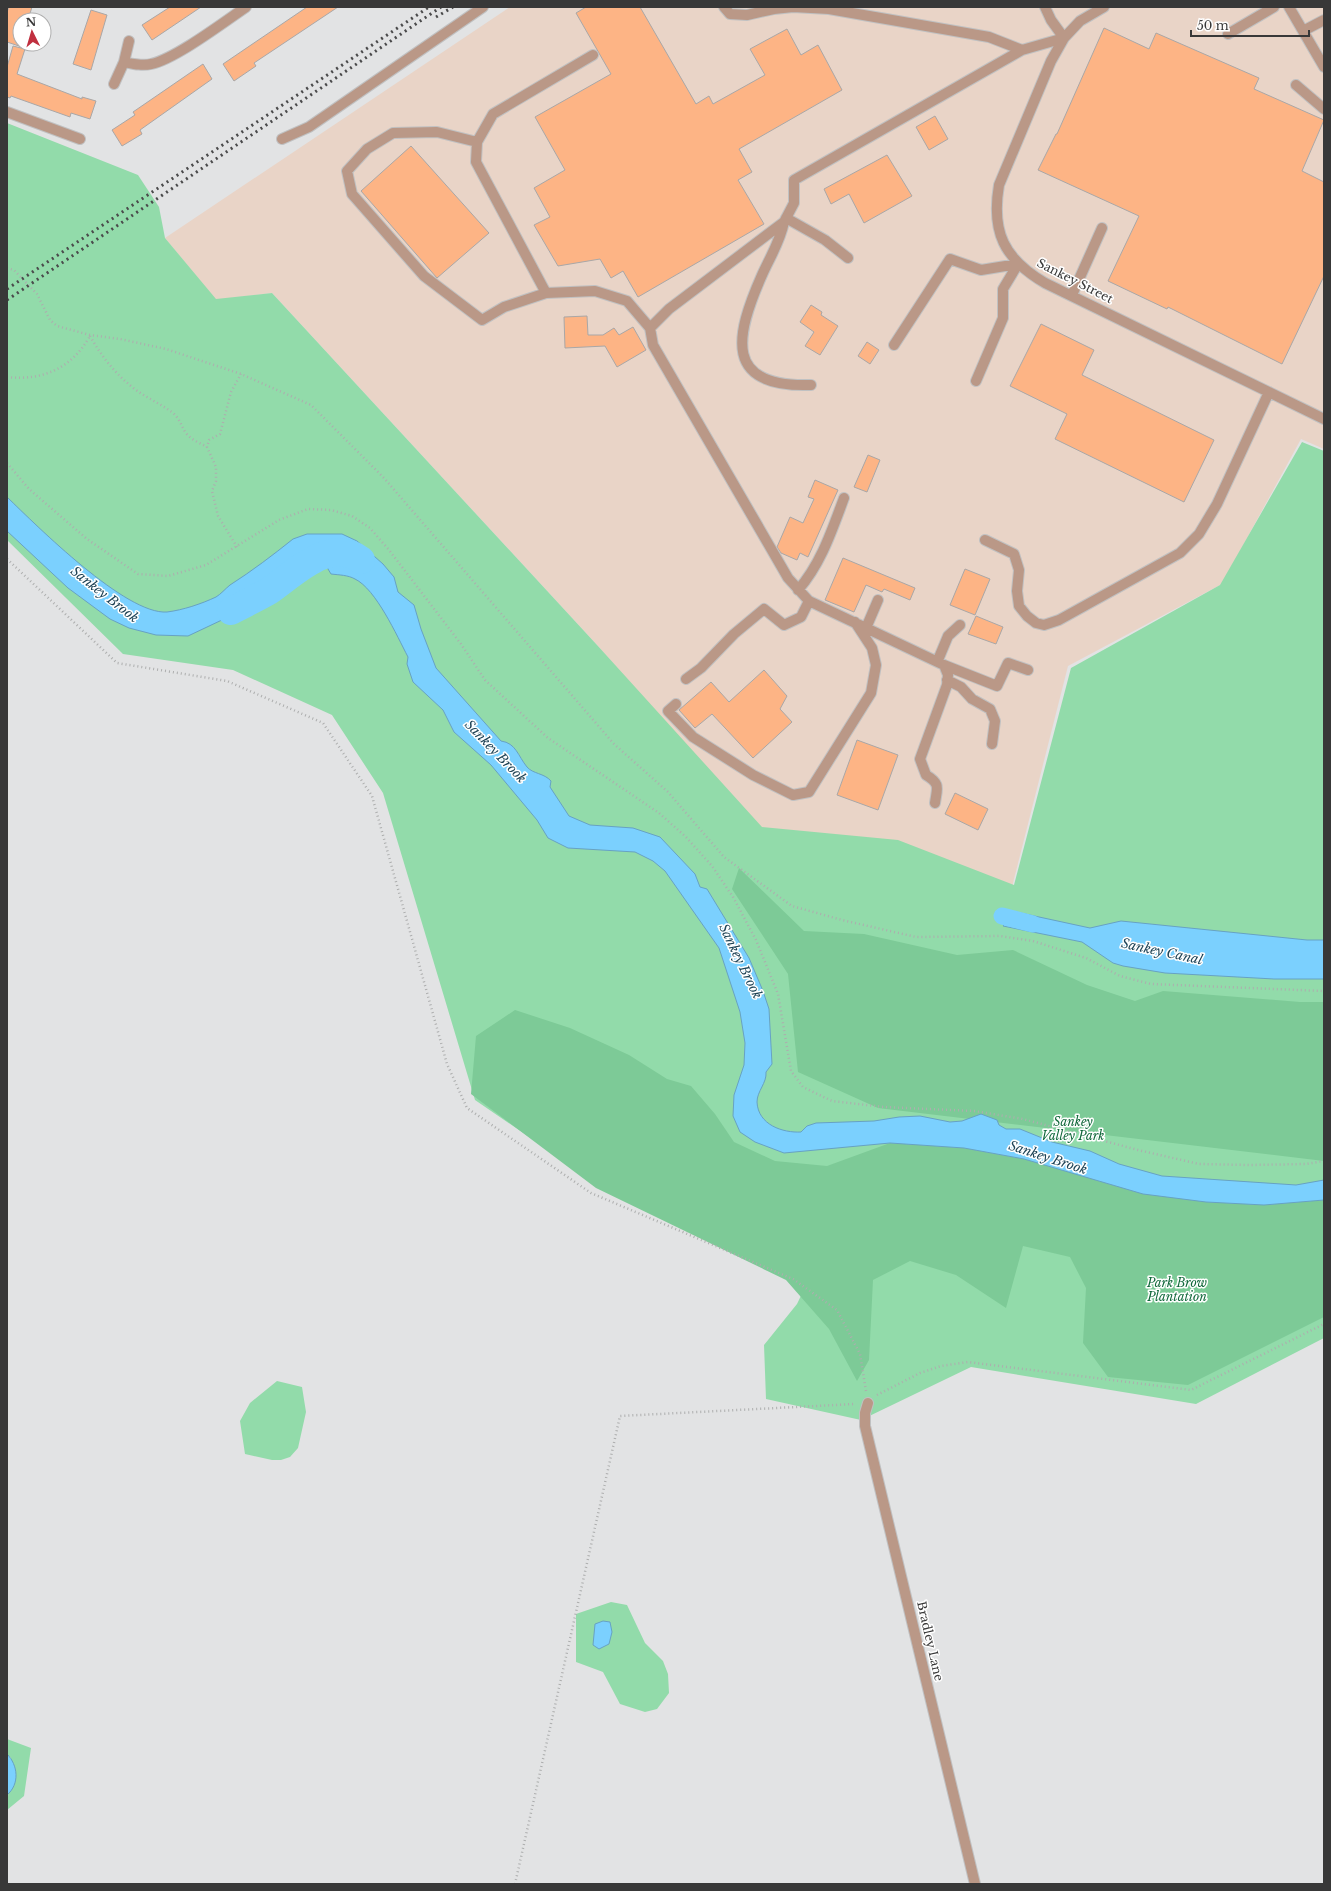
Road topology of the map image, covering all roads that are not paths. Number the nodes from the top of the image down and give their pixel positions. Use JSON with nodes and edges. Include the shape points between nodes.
{"nodes":[{"id":1,"x":246,"y":7,"type":"edge"},
{"id":2,"x":483,"y":7,"type":"edge"},
{"id":3,"x":724,"y":7,"type":"edge"},
{"id":4,"x":1045,"y":7,"type":"edge"},
{"id":5,"x":1104,"y":7,"type":"edge"},
{"id":6,"x":1274,"y":7,"type":"edge"},
{"id":7,"x":1289,"y":7,"type":"edge"},
{"id":8,"x":1324,"y":20,"type":"edge"},
{"id":9,"x":1303,"y":31,"type":"junction"},
{"id":10,"x":1228,"y":34,"type":"dead end"},
{"id":11,"x":1064,"y":38,"type":"junction"},
{"id":12,"x":129,"y":41,"type":"dead end"},
{"id":13,"x":1022,"y":50,"type":"junction"},
{"id":14,"x":593,"y":55,"type":"dead end"},
{"id":15,"x":124,"y":62,"type":"junction"},
{"id":16,"x":1324,"y":67,"type":"edge"},
{"id":17,"x":114,"y":84,"type":"dead end"},
{"id":18,"x":1296,"y":84,"type":"dead end"},
{"id":19,"x":1324,"y":109,"type":"edge"},
{"id":20,"x":7,"y":112,"type":"edge"},
{"id":21,"x":80,"y":139,"type":"dead end"},
{"id":22,"x":282,"y":139,"type":"dead end"},
{"id":23,"x":477,"y":142,"type":"junction"},
{"id":24,"x":785,"y":220,"type":"junction"},
{"id":25,"x":1102,"y":228,"type":"dead end"},
{"id":26,"x":848,"y":258,"type":"dead end"},
{"id":27,"x":1018,"y":264,"type":"junction"},
{"id":28,"x":546,"y":293,"type":"junction"},
{"id":29,"x":1072,"y":295,"type":"junction"},
{"id":30,"x":650,"y":328,"type":"junction"},
{"id":31,"x":894,"y":345,"type":"dead end"},
{"id":32,"x":976,"y":381,"type":"dead end"},
{"id":33,"x":811,"y":384,"type":"dead end"},
{"id":34,"x":1270,"y":392,"type":"junction"},
{"id":35,"x":1324,"y":419,"type":"edge"},
{"id":36,"x":844,"y":498,"type":"dead end"},
{"id":37,"x":985,"y":540,"type":"dead end"},
{"id":38,"x":798,"y":590,"type":"junction"},
{"id":39,"x":878,"y":600,"type":"dead end"},
{"id":40,"x":808,"y":601,"type":"junction"},
{"id":41,"x":854,"y":622,"type":"junction"},
{"id":42,"x":960,"y":625,"type":"dead end"},
{"id":43,"x":866,"y":628,"type":"junction"},
{"id":44,"x":941,"y":662,"type":"junction"},
{"id":45,"x":1028,"y":670,"type":"dead end"},
{"id":46,"x":686,"y":679,"type":"dead end"},
{"id":47,"x":948,"y":680,"type":"junction"},
{"id":48,"x":676,"y":704,"type":"dead end"},
{"id":49,"x":992,"y":744,"type":"dead end"},
{"id":50,"x":935,"y":803,"type":"dead end"},
{"id":51,"x":868,"y":1403,"type":"road end"},
{"id":52,"x":975,"y":1884,"type":"edge"}],
"edges":[{"from":1,"to":15,"type":"street","via":[[173,55],[153,64],[138,65]]},
{"from":2,"to":22,"type":"street","via":[[309,127]]},
{"from":3,"to":13,"type":"street","via":[[730,14],[793,7],[829,9],[989,36]]},
{"from":4,"to":11,"type":"street"},
{"from":5,"to":11,"type":"street","name":"Sankey Street","via":[[1080,21]]},
{"from":6,"to":10,"type":"street"},
{"from":7,"to":9,"type":"street"},
{"from":8,"to":9,"type":"street"},
{"from":9,"to":16,"type":"street"},
{"from":11,"to":13,"type":"street"},
{"from":11,"to":27,"type":"street","name":"Sankey Street","via":[[1051,61],[999,185],[996,220],[1008,252]]},
{"from":12,"to":15,"type":"street"},
{"from":13,"to":24,"type":"street","via":[[794,180],[794,203]]},
{"from":14,"to":23,"type":"street","via":[[493,114]]},
{"from":15,"to":17,"type":"street"},
{"from":18,"to":19,"type":"street"},
{"from":20,"to":21,"type":"street"},
{"from":23,"to":28,"type":"street","via":[[476,162]]},
{"from":23,"to":28,"type":"street","via":[[436,132],[393,133],[367,149],[347,171],[352,194],[424,276],[482,320],[504,307]]},
{"from":24,"to":26,"type":"street","via":[[825,240]]},
{"from":24,"to":30,"type":"street","via":[[669,309]]},
{"from":24,"to":33,"type":"street","via":[[781,238],[750,304],[743,328],[742,349],[746,364],[759,377],[788,386]]},
{"from":25,"to":29,"type":"street"},
{"from":27,"to":29,"type":"street","name":"Sankey Street","via":[[1036,278]]},
{"from":27,"to":31,"type":"street","via":[[981,270],[950,259]]},
{"from":27,"to":32,"type":"street","via":[[1003,289],[1003,318]]},
{"from":28,"to":30,"type":"street","via":[[595,291],[627,301]]},
{"from":29,"to":34,"type":"street","name":"Sankey Street"},
{"from":30,"to":38,"type":"street","via":[[656,352],[788,578]]},
{"from":34,"to":35,"type":"street","name":"Sankey Street"},
{"from":34,"to":37,"type":"street","via":[[1218,504],[1199,534],[1180,553],[1058,620],[1044,625],[1027,616],[1019,606],[1019,570],[1014,554]]},
{"from":36,"to":38,"type":"street","via":[[829,539]]},
{"from":38,"to":40,"type":"street"},
{"from":39,"to":43,"type":"street"},
{"from":40,"to":41,"type":"street"},
{"from":40,"to":46,"type":"street","via":[[801,617],[784,625],[764,608]]},
{"from":41,"to":43,"type":"street"},
{"from":41,"to":48,"type":"street","via":[[872,648],[876,665],[871,693],[809,792],[793,795],[753,775],[693,736],[668,711]]},
{"from":42,"to":44,"type":"street","via":[[948,636]]},
{"from":43,"to":44,"type":"street"},
{"from":44,"to":45,"type":"street","via":[[997,686],[1008,663]]},
{"from":44,"to":47,"type":"street"},
{"from":47,"to":49,"type":"street","via":[[990,709],[995,721]]},
{"from":47,"to":50,"type":"street","via":[[920,759],[926,776],[935,780],[938,785]]},
{"from":51,"to":52,"type":"street","name":"Bradley Lane","via":[[865,1426]]}]}
